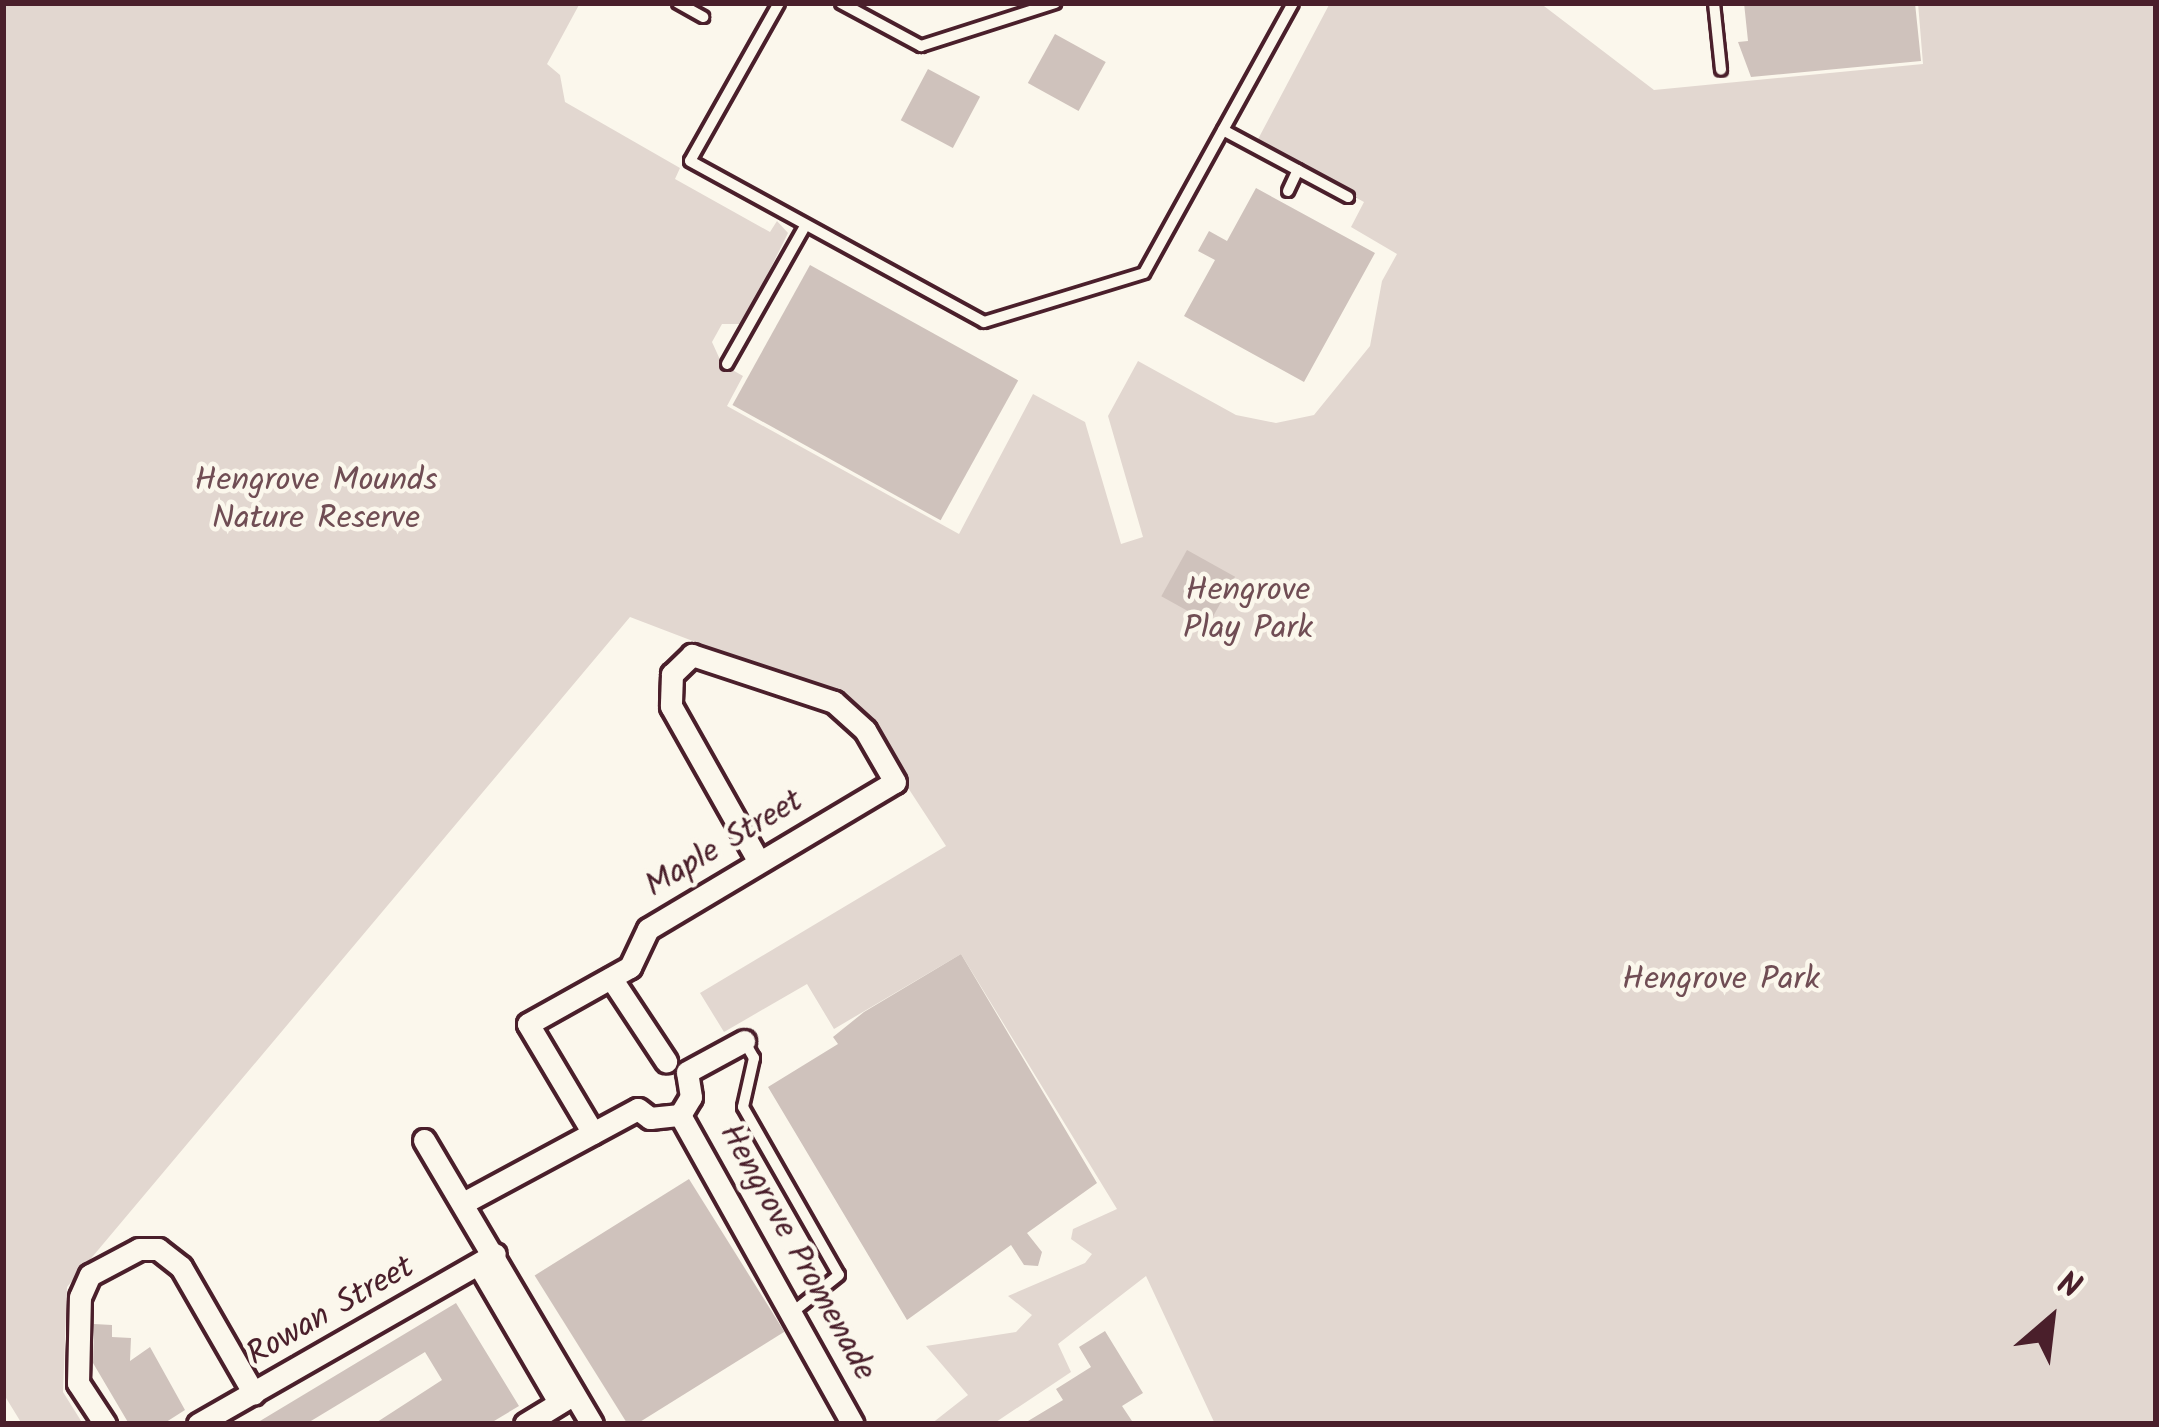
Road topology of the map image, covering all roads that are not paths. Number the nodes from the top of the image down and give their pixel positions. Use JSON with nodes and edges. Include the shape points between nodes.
{"nodes":[{"id":1,"x":678,"y":3,"type":"edge"},
{"id":2,"x":778,"y":3,"type":"edge"},
{"id":3,"x":841,"y":3,"type":"edge"},
{"id":4,"x":1055,"y":3,"type":"edge"},
{"id":5,"x":1293,"y":3,"type":"edge"},
{"id":6,"x":1714,"y":3,"type":"edge"},
{"id":7,"x":704,"y":17,"type":"dead end"},
{"id":8,"x":1721,"y":70,"type":"dead end"},
{"id":9,"x":1223,"y":130,"type":"junction"},
{"id":10,"x":1298,"y":170,"type":"junction"},
{"id":11,"x":1288,"y":191,"type":"dead end"},
{"id":12,"x":1348,"y":197,"type":"dead end"},
{"id":13,"x":805,"y":226,"type":"junction"},
{"id":14,"x":727,"y":364,"type":"dead end"},
{"id":15,"x":759,"y":862,"type":"junction"},
{"id":16,"x":611,"y":978,"type":"junction"},
{"id":17,"x":744,"y":1041,"type":"joint"},
{"id":18,"x":666,"y":1061,"type":"dead end"},
{"id":19,"x":680,"y":1115,"type":"junction"},
{"id":20,"x":593,"y":1133,"type":"junction"},
{"id":21,"x":424,"y":1141,"type":"dead end"},
{"id":22,"x":465,"y":1202,"type":"junction"},
{"id":23,"x":489,"y":1263,"type":"junction"},
{"id":24,"x":794,"y":1312,"type":"junction"},
{"id":25,"x":254,"y":1394,"type":"junction"},
{"id":26,"x":567,"y":1398,"type":"junction"},
{"id":27,"x":105,"y":1424,"type":"edge"},
{"id":28,"x":198,"y":1424,"type":"edge"},
{"id":29,"x":525,"y":1424,"type":"edge"},
{"id":30,"x":592,"y":1424,"type":"edge"},
{"id":31,"x":853,"y":1424,"type":"edge"}],
"edges":[{"from":1,"to":7,"type":"lane"},
{"from":2,"to":13,"type":"lane","via":[[689,161]]},
{"from":3,"to":4,"type":"lane","via":[[921,46]]},
{"from":5,"to":9,"type":"lane"},
{"from":6,"to":8,"type":"lane"},
{"from":9,"to":10,"type":"lane"},
{"from":9,"to":13,"type":"lane","via":[[1144,273],[984,322]]},
{"from":10,"to":11,"type":"lane"},
{"from":10,"to":12,"type":"lane"},
{"from":13,"to":14,"type":"lane"},
{"from":15,"to":15,"type":"street","name":"Maple Street","via":[[666,690],[680,661],[701,652],[834,702],[865,730],[895,782]]},
{"from":15,"to":16,"type":"street","name":"Maple Street","via":[[647,928],[630,967]]},
{"from":16,"to":18,"type":"street"},
{"from":16,"to":20,"type":"street","name":"Maple Street","via":[[528,1024]]},
{"from":17,"to":19,"type":"street","via":[[687,1072],[691,1097]]},
{"from":17,"to":24,"type":"lane","via":[[754,1058],[742,1107],[839,1275]]},
{"from":19,"to":20,"type":"street","via":[[650,1118],[638,1108]]},
{"from":19,"to":24,"type":"street","name":"Hengrove Promenade"},
{"from":20,"to":22,"type":"street"},
{"from":21,"to":22,"type":"street"},
{"from":22,"to":23,"type":"street"},
{"from":23,"to":25,"type":"street","name":"Rowan Street"},
{"from":23,"to":26,"type":"street"},
{"from":24,"to":31,"type":"street","name":"Hengrove Promenade"},
{"from":25,"to":27,"type":"street","via":[[182,1267],[158,1249],[139,1249],[90,1275],[80,1297],[78,1383]]},
{"from":25,"to":28,"type":"street","name":"Rowan Street"},
{"from":26,"to":29,"type":"street"},
{"from":26,"to":30,"type":"street"}]}
